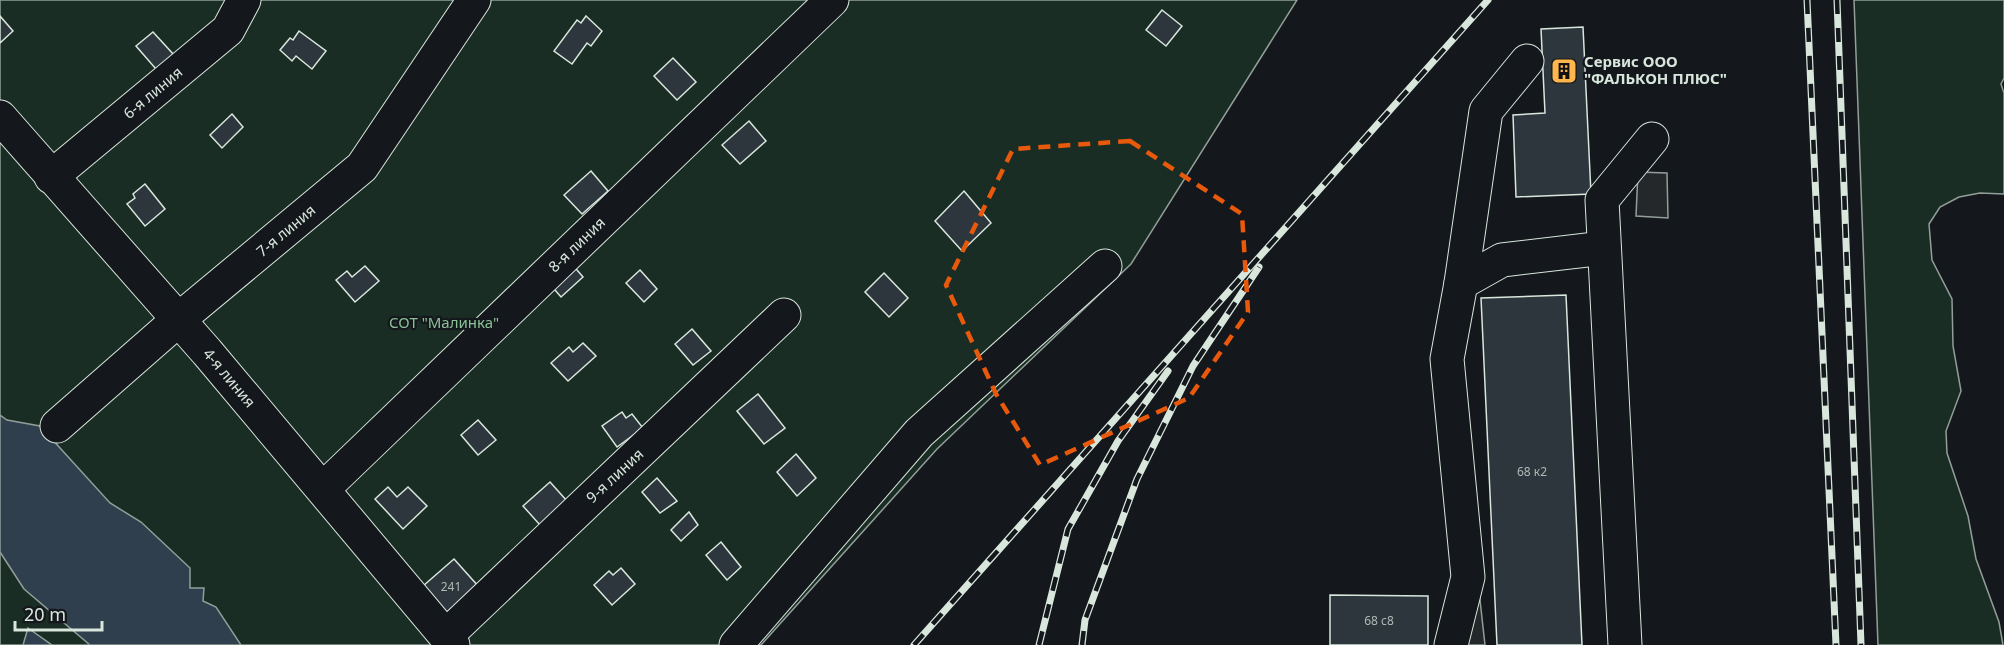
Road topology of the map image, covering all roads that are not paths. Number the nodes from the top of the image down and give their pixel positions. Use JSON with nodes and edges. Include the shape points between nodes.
{"nodes":[{"id":1,"x":244,"y":0,"type":"edge"},
{"id":2,"x":474,"y":0,"type":"edge"},
{"id":3,"x":832,"y":0,"type":"edge"},
{"id":4,"x":1527,"y":61,"type":"dead end"},
{"id":5,"x":0,"y":117,"type":"edge"},
{"id":6,"x":1652,"y":139,"type":"dead end"},
{"id":7,"x":51,"y":177,"type":"junction"},
{"id":8,"x":1604,"y":248,"type":"junction"},
{"id":9,"x":1105,"y":266,"type":"dead end"},
{"id":10,"x":1461,"y":283,"type":"junction"},
{"id":11,"x":784,"y":315,"type":"dead end"},
{"id":12,"x":178,"y":320,"type":"junction"},
{"id":13,"x":57,"y":426,"type":"dead end"},
{"id":14,"x":323,"y":489,"type":"junction"},
{"id":15,"x":449,"y":641,"type":"edge"},
{"id":16,"x":736,"y":645,"type":"edge"},
{"id":17,"x":1451,"y":645,"type":"edge"},
{"id":18,"x":1625,"y":645,"type":"edge"}],
"edges":[{"from":1,"to":7,"type":"lane","name":"6-я линия","via":[[228,30]]},
{"from":2,"to":12,"type":"lane","name":"7-я линия","via":[[362,167]]},
{"from":3,"to":14,"type":"lane","name":"8-я линия"},
{"from":4,"to":10,"type":"lane","via":[[1486,111]]},
{"from":5,"to":7,"type":"lane","name":"4-я линия"},
{"from":6,"to":8,"type":"lane","via":[[1602,200]]},
{"from":7,"to":12,"type":"lane","name":"4-я линия"},
{"from":8,"to":10,"type":"lane","via":[[1502,260]]},
{"from":8,"to":18,"type":"lane"},
{"from":9,"to":16,"type":"lane","via":[[919,434]]},
{"from":10,"to":17,"type":"lane","via":[[1447,359],[1468,577]]},
{"from":11,"to":15,"type":"lane","name":"9-я линия"},
{"from":12,"to":13,"type":"lane","name":"7-я линия"},
{"from":12,"to":14,"type":"lane","name":"4-я линия"},
{"from":14,"to":15,"type":"lane","name":"4-я линия"}]}
